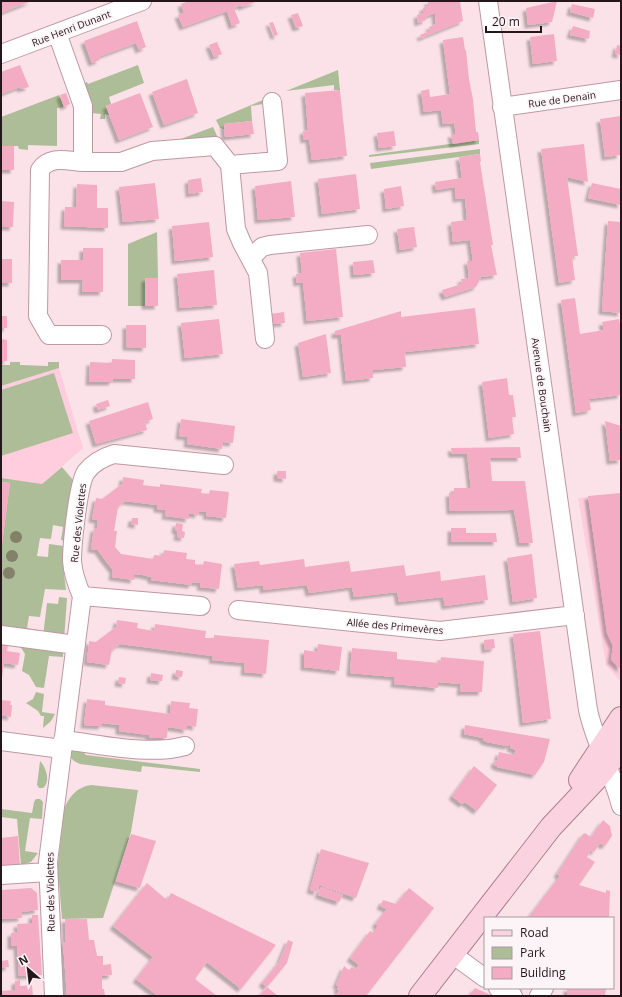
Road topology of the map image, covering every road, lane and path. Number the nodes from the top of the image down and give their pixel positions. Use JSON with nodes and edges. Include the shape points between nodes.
{"nodes":[{"id":1,"x":142,"y":1,"type":"edge"},
{"id":2,"x":488,"y":1,"type":"edge"},
{"id":3,"x":57,"y":33,"type":"junction"},
{"id":4,"x":1,"y":54,"type":"edge"},
{"id":5,"x":621,"y":90,"type":"edge"},
{"id":6,"x":272,"y":102,"type":"dead end"},
{"id":7,"x":502,"y":107,"type":"junction"},
{"id":8,"x":83,"y":162,"type":"junction"},
{"id":9,"x":230,"y":165,"type":"junction"},
{"id":10,"x":368,"y":235,"type":"dead end"},
{"id":11,"x":251,"y":258,"type":"junction"},
{"id":12,"x":102,"y":335,"type":"dead end"},
{"id":13,"x":265,"y":339,"type":"dead end"},
{"id":14,"x":224,"y":465,"type":"dead end"},
{"id":15,"x":82,"y":596,"type":"junction"},
{"id":16,"x":202,"y":606,"type":"dead end"},
{"id":17,"x":238,"y":610,"type":"dead end"},
{"id":18,"x":575,"y":615,"type":"junction"},
{"id":19,"x":1,"y":635,"type":"edge"},
{"id":20,"x":76,"y":645,"type":"junction"},
{"id":21,"x":621,"y":718,"type":"edge"},
{"id":22,"x":1,"y":741,"type":"edge"},
{"id":23,"x":63,"y":744,"type":"junction"},
{"id":24,"x":185,"y":746,"type":"dead end"},
{"id":25,"x":610,"y":754,"type":"edge"},
{"id":26,"x":621,"y":806,"type":"edge"},
{"id":27,"x":48,"y":872,"type":"junction"},
{"id":28,"x":1,"y":875,"type":"edge"},
{"id":29,"x":452,"y":954,"type":"junction"},
{"id":30,"x":484,"y":977,"type":"edge"},
{"id":31,"x":500,"y":989,"type":"edge"},
{"id":32,"x":54,"y":996,"type":"edge"},
{"id":33,"x":420,"y":996,"type":"edge"},
{"id":34,"x":513,"y":996,"type":"edge"}],
"edges":[{"from":1,"to":3,"type":"street","name":"Rue Henri Dunant"},
{"from":2,"to":7,"type":"street","name":"Avenue de Bouchain"},
{"from":3,"to":4,"type":"street","name":"Rue Henri Dunant"},
{"from":3,"to":8,"type":"street","via":[[83,106]]},
{"from":5,"to":7,"type":"street","name":"Rue de Denain"},
{"from":6,"to":9,"type":"street","via":[[278,161]]},
{"from":7,"to":18,"type":"street","name":"Avenue de Bouchain"},
{"from":8,"to":9,"type":"street","via":[[121,162],[152,151],[215,146]]},
{"from":8,"to":12,"type":"street","via":[[54,160],[45,163],[40,170],[38,316],[49,335]]},
{"from":9,"to":11,"type":"street","via":[[236,229]]},
{"from":10,"to":11,"type":"street","via":[[270,245],[262,247]]},
{"from":11,"to":13,"type":"street","via":[[258,272]]},
{"from":14,"to":15,"type":"street","name":"Rue des Violettes","via":[[123,454],[106,457],[92,466],[86,472],[81,487],[73,550],[73,570]]},
{"from":15,"to":16,"type":"street"},
{"from":15,"to":20,"type":"street","name":"Rue des Violettes"},
{"from":17,"to":18,"type":"street","name":"Allée des Primevères","via":[[440,631]]},
{"from":18,"to":25,"type":"street","name":"Avenue de Bouchain","via":[[588,710]]},
{"from":19,"to":20,"type":"street"},
{"from":20,"to":23,"type":"street","name":"Rue des Violettes"},
{"from":21,"to":25,"type":"main road"},
{"from":22,"to":23,"type":"street"},
{"from":23,"to":24,"type":"street","via":[[154,750]]},
{"from":23,"to":27,"type":"street","name":"Rue des Violettes","via":[[49,846]]},
{"from":25,"to":26,"type":"street","name":"Avenue de Bouchain"},
{"from":25,"to":29,"type":"main road"},
{"from":27,"to":28,"type":"street"},
{"from":27,"to":32,"type":"street","name":"Rue des Violettes"},
{"from":29,"to":30,"type":"street"},
{"from":29,"to":33,"type":"main road"},
{"from":31,"to":34,"type":"street"}]}
